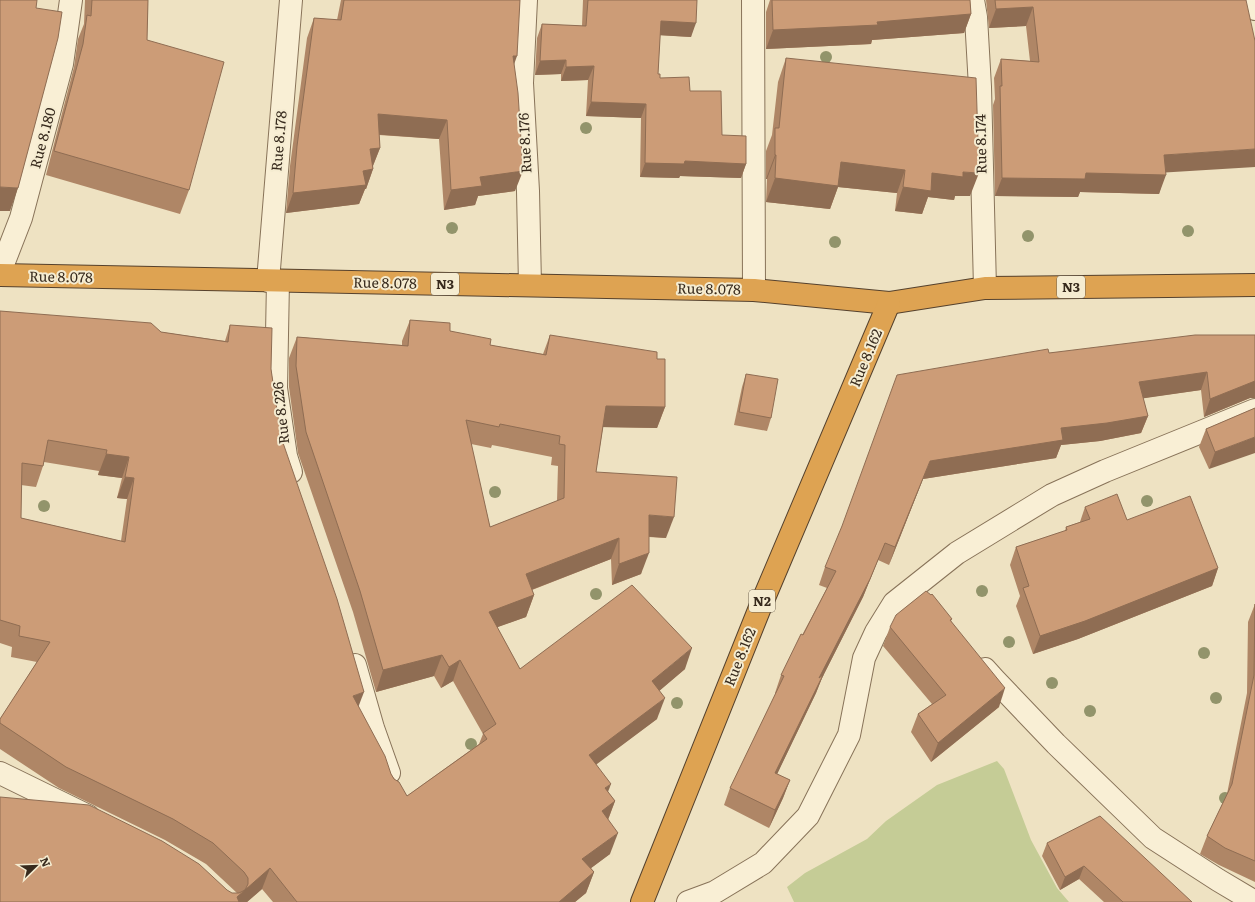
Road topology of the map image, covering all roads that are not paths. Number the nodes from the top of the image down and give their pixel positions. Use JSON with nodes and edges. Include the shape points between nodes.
{"nodes":[{"id":1,"x":71,"y":0,"type":"edge"},
{"id":2,"x":291,"y":0,"type":"edge"},
{"id":3,"x":526,"y":0,"type":"edge"},
{"id":4,"x":753,"y":0,"type":"edge"},
{"id":5,"x":973,"y":0,"type":"edge"},
{"id":6,"x":1251,"y":0,"type":"edge"},
{"id":7,"x":1255,"y":9,"type":"edge"},
{"id":8,"x":0,"y":272,"type":"edge"},
{"id":9,"x":0,"y":275,"type":"edge"},
{"id":10,"x":273,"y":281,"type":"junction"},
{"id":11,"x":1255,"y":285,"type":"edge"},
{"id":12,"x":530,"y":286,"type":"junction"},
{"id":13,"x":984,"y":288,"type":"junction"},
{"id":14,"x":754,"y":290,"type":"junction"},
{"id":15,"x":889,"y":303,"type":"junction"},
{"id":16,"x":1255,"y":410,"type":"edge"},
{"id":17,"x":298,"y":494,"type":"edge"},
{"id":18,"x":918,"y":583,"type":"junction"},
{"id":19,"x":932,"y":601,"type":"edge"},
{"id":20,"x":349,"y":645,"type":"edge"},
{"id":21,"x":975,"y":655,"type":"edge"},
{"id":22,"x":0,"y":773,"type":"edge"},
{"id":23,"x":395,"y":791,"type":"edge"},
{"id":24,"x":104,"y":824,"type":"edge"},
{"id":25,"x":642,"y":902,"type":"edge"},
{"id":26,"x":688,"y":902,"type":"edge"},
{"id":27,"x":1255,"y":902,"type":"edge"}],
"edges":[{"from":1,"to":8,"type":"street","name":"Rue 8.180","via":[[60,72],[21,218]]},
{"from":2,"to":10,"type":"street","name":"Rue 8.178"},
{"from":3,"to":12,"type":"street","name":"Rue 8.176","via":[[522,83]]},
{"from":4,"to":14,"type":"street"},
{"from":5,"to":13,"type":"street","name":"Rue 8.174","via":[[980,87]]},
{"from":6,"to":7,"type":"street"},
{"from":9,"to":10,"type":"highway","name":"Rue 8.078","number":"N3"},
{"from":10,"to":12,"type":"highway","name":"Rue 8.078","number":"N3"},
{"from":10,"to":17,"type":"street","name":"Rue 8.226","via":[[276,388],[286,456]]},
{"from":11,"to":13,"type":"highway","number":"N3"},
{"from":12,"to":14,"type":"highway","name":"Rue 8.078","number":"N3"},
{"from":13,"to":15,"type":"highway","number":"N3"},
{"from":14,"to":15,"type":"highway","name":"Rue 8.078","number":"N3"},
{"from":15,"to":25,"type":"highway","name":"Rue 8.162","number":"N2","via":[[761,605]]},
{"from":16,"to":18,"type":"street","via":[[1052,495],[957,552]]},
{"from":18,"to":19,"type":"street"},
{"from":18,"to":26,"type":"street","via":[[894,603],[876,632],[864,658],[849,735],[808,816],[763,863],[715,892]]},
{"from":20,"to":23,"type":"street","via":[[373,728]]},
{"from":21,"to":27,"type":"street","via":[[994,679],[1056,744],[1153,838]]},
{"from":22,"to":24,"type":"street"}]}
